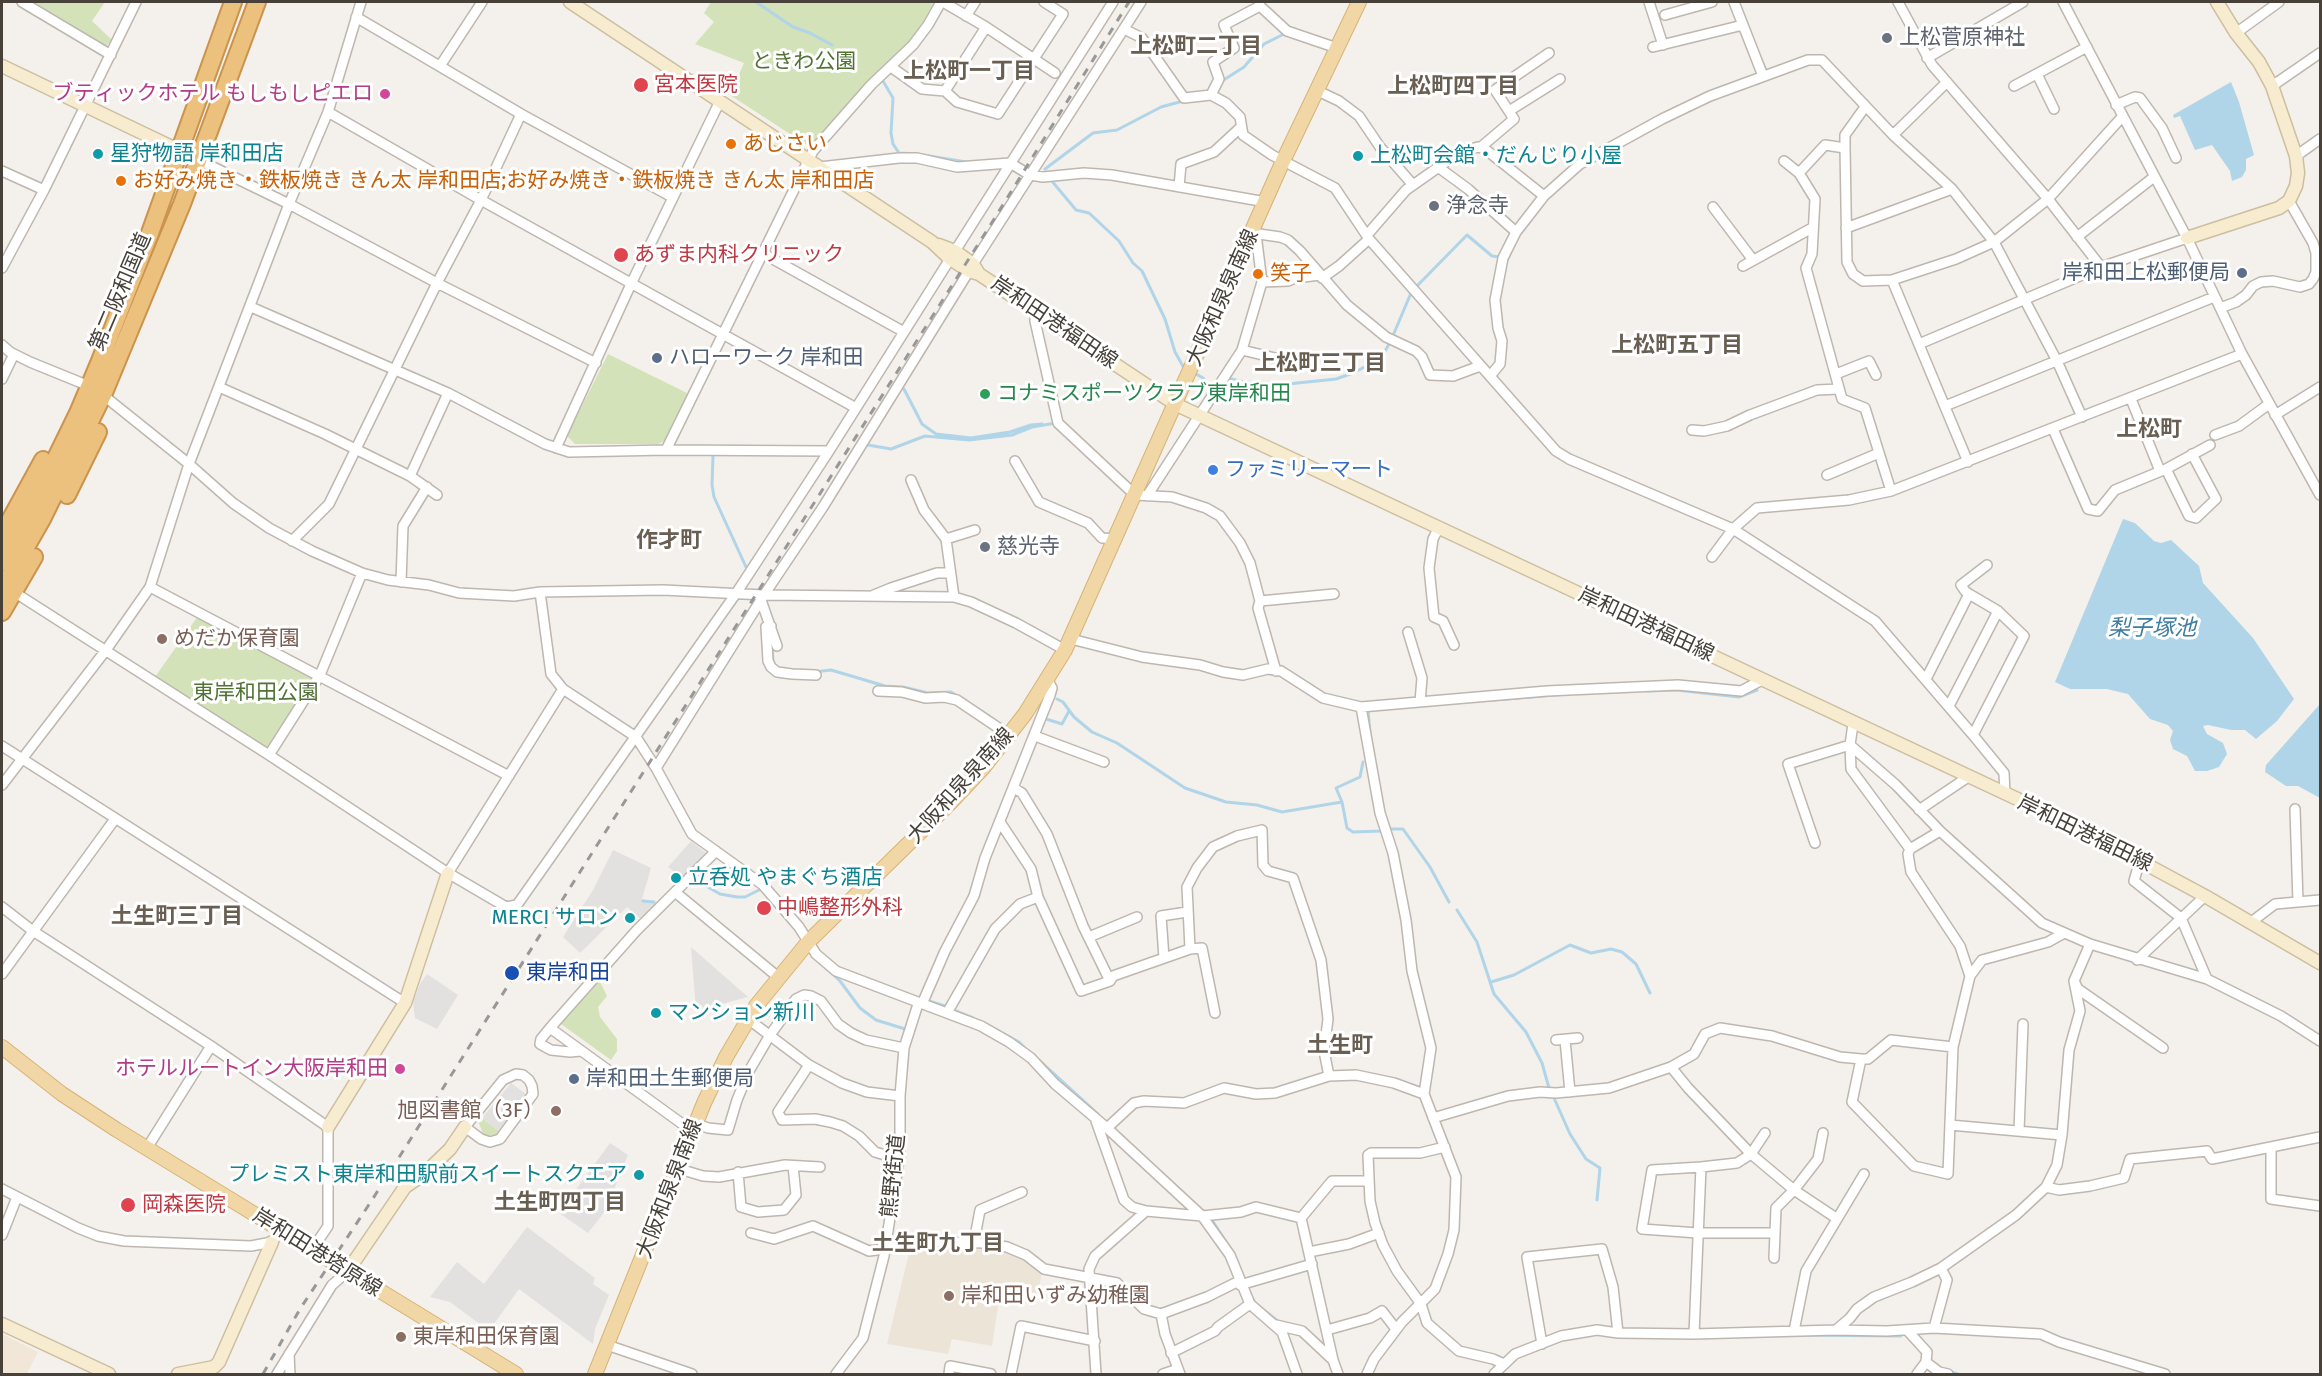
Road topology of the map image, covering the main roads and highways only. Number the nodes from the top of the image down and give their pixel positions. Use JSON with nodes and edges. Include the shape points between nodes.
{"nodes":[{"id":1,"x":233,"y":2,"type":"edge"},
{"id":2,"x":257,"y":2,"type":"edge"},
{"id":3,"x":1359,"y":2,"type":"edge"},
{"id":4,"x":97,"y":391,"type":"junction"},
{"id":5,"x":85,"y":417,"type":"junction"},
{"id":6,"x":2,"y":535,"type":"edge"},
{"id":7,"x":2,"y":562,"type":"edge"},
{"id":8,"x":8,"y":591,"type":"edge"},
{"id":9,"x":2,"y":612,"type":"edge"},
{"id":10,"x":2,"y":1047,"type":"edge"},
{"id":11,"x":516,"y":1374,"type":"edge"},
{"id":12,"x":595,"y":1374,"type":"edge"}],
"edges":[{"from":1,"to":4,"type":"highway","name":"第二阪和国道","via":[[132,279],[118,294]]},
{"from":2,"to":4,"type":"highway","name":"第二阪和国道","via":[[152,279],[148,307]]},
{"from":3,"to":12,"type":"main road","name":"大阪和泉泉南線","via":[[1175,404],[1141,496],[1115,539],[1068,644],[1009,735],[952,801],[809,941],[748,1019],[726,1057],[676,1168]]},
{"from":4,"to":5,"type":"highway"},
{"from":4,"to":6,"type":"highway","via":[[57,435]]},
{"from":4,"to":8,"type":"highway","via":[[83,465]]},
{"from":5,"to":7,"type":"highway"},
{"from":5,"to":8,"type":"highway"},
{"from":8,"to":9,"type":"highway"},
{"from":10,"to":11,"type":"main road","name":"岸和田港塔原線","via":[[62,1094],[276,1236],[312,1250]]}]}
